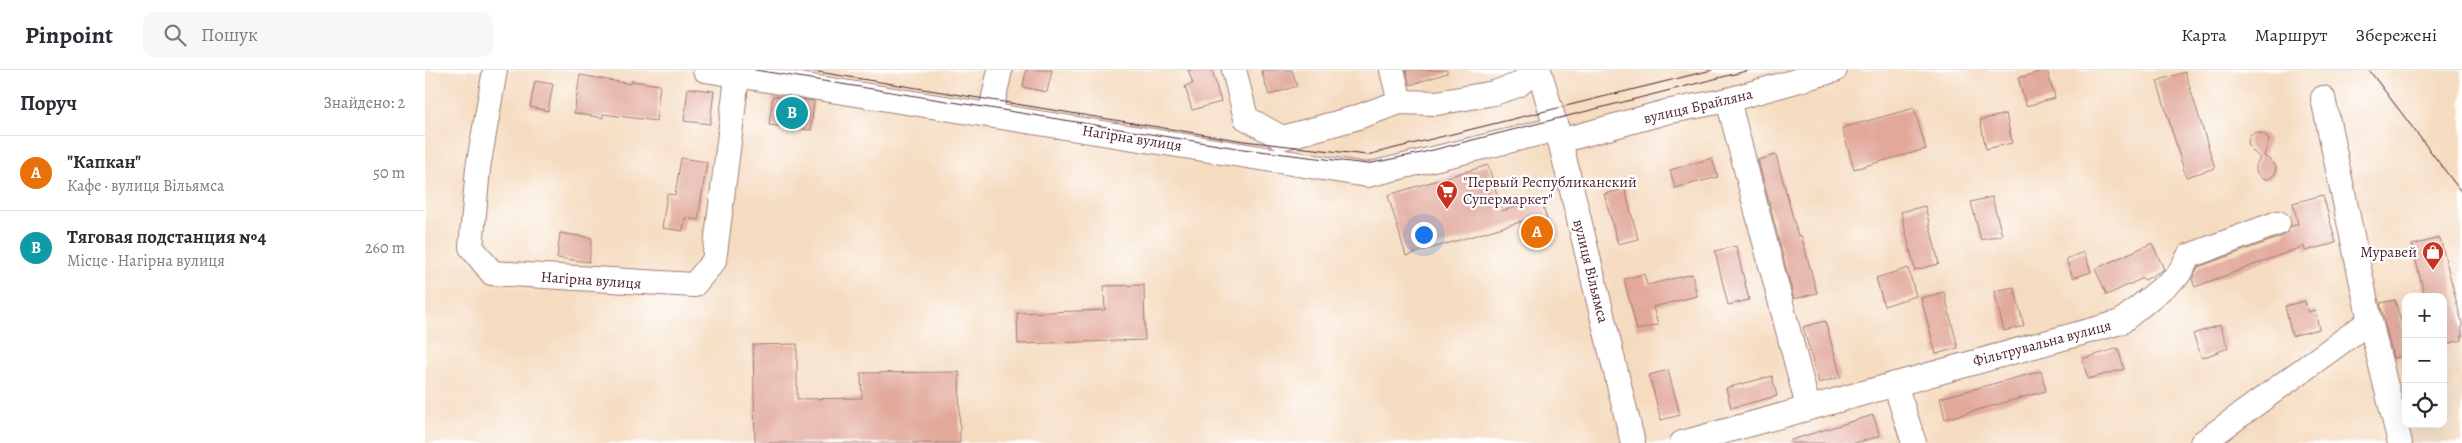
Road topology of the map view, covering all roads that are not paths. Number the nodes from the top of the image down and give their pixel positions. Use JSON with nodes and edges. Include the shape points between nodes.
{"nodes":[{"id":1,"x":495,"y":70,"type":"edge"},
{"id":2,"x":705,"y":70,"type":"edge"},
{"id":3,"x":1000,"y":70,"type":"edge"},
{"id":4,"x":1234,"y":70,"type":"edge"},
{"id":5,"x":1392,"y":70,"type":"edge"},
{"id":6,"x":1538,"y":70,"type":"edge"},
{"id":7,"x":1835,"y":70,"type":"edge"},
{"id":8,"x":737,"y":77,"type":"edge"},
{"id":9,"x":2323,"y":98,"type":"dead end"},
{"id":10,"x":1728,"y":100,"type":"junction"},
{"id":11,"x":1400,"y":102,"type":"junction"},
{"id":12,"x":991,"y":115,"type":"junction"},
{"id":13,"x":1558,"y":135,"type":"junction"},
{"id":14,"x":2278,"y":224,"type":"dead end"},
{"id":15,"x":2370,"y":321,"type":"junction"},
{"id":16,"x":1895,"y":384,"type":"junction"},
{"id":17,"x":1808,"y":407,"type":"junction"},
{"id":18,"x":1633,"y":443,"type":"edge"},
{"id":19,"x":1682,"y":443,"type":"edge"},
{"id":20,"x":1914,"y":443,"type":"edge"},
{"id":21,"x":2202,"y":443,"type":"edge"},
{"id":22,"x":2400,"y":443,"type":"edge"}],
"edges":[{"from":1,"to":8,"type":"street","name":"Нагірна вулиця","via":[[478,168],[471,247],[492,274],[694,285],[714,261]]},
{"from":2,"to":8,"type":"street","name":"Нагірна вулиця"},
{"from":3,"to":12,"type":"street"},
{"from":4,"to":11,"type":"street","via":[[1246,118],[1282,138]]},
{"from":5,"to":11,"type":"street"},
{"from":6,"to":11,"type":"street","via":[[1519,84],[1494,93],[1437,103]]},
{"from":6,"to":13,"type":"street","name":"вулиця Вільямса"},
{"from":7,"to":10,"type":"street","name":"вулиця Брайляна"},
{"from":8,"to":12,"type":"street","name":"Нагірна вулиця"},
{"from":9,"to":15,"type":"street"},
{"from":10,"to":13,"type":"street","name":"вулиця Брайляна"},
{"from":10,"to":17,"type":"street"},
{"from":12,"to":13,"type":"street","name":"Нагірна вулиця","via":[[1367,175]]},
{"from":13,"to":18,"type":"street","name":"вулиця Вільямса"},
{"from":14,"to":16,"type":"street","name":"Фільтрувальна вулиця","via":[[2189,256],[2178,275],[2121,322]]},
{"from":15,"to":21,"type":"street"},
{"from":15,"to":22,"type":"street"},
{"from":16,"to":17,"type":"street","name":"Фільтрувальна вулиця"},
{"from":16,"to":20,"type":"street"},
{"from":17,"to":19,"type":"street","name":"Фільтрувальна вулиця"}]}
